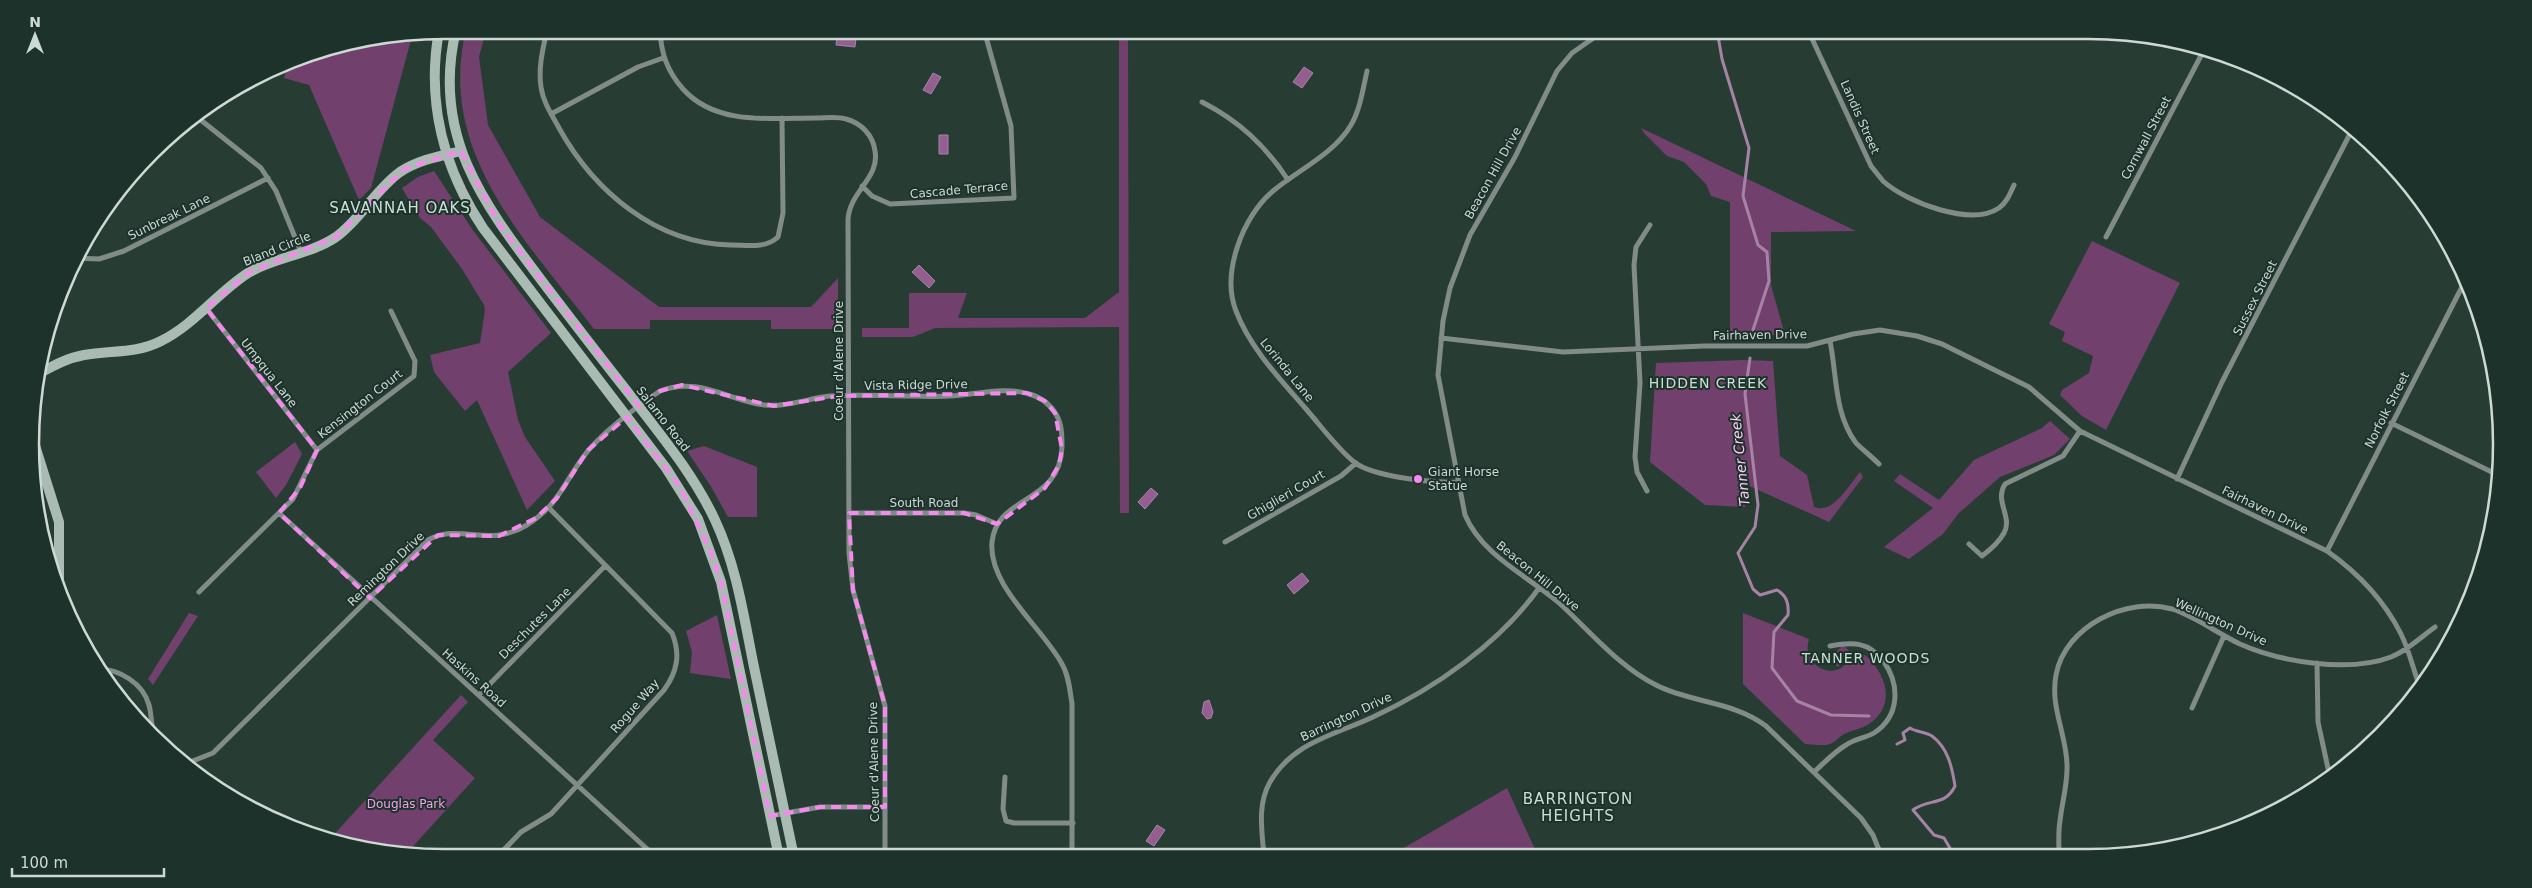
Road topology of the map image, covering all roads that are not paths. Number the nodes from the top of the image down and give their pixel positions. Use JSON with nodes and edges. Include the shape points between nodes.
{"nodes":[{"id":1,"x":438,"y":39,"type":"edge"},
{"id":2,"x":455,"y":39,"type":"edge"},
{"id":3,"x":545,"y":39,"type":"edge"},
{"id":4,"x":661,"y":39,"type":"edge"},
{"id":5,"x":987,"y":39,"type":"edge"},
{"id":6,"x":1592,"y":39,"type":"edge"},
{"id":7,"x":1812,"y":39,"type":"edge"},
{"id":8,"x":2201,"y":55,"type":"edge"},
{"id":9,"x":663,"y":58,"type":"junction"},
{"id":10,"x":1367,"y":71,"type":"dead end"},
{"id":11,"x":1202,"y":102,"type":"dead end"},
{"id":12,"x":551,"y":114,"type":"junction"},
{"id":13,"x":782,"y":118,"type":"junction"},
{"id":14,"x":200,"y":120,"type":"edge"},
{"id":15,"x":2350,"y":134,"type":"edge"},
{"id":16,"x":461,"y":151,"type":"junction"},
{"id":17,"x":445,"y":155,"type":"junction"},
{"id":18,"x":268,"y":178,"type":"junction"},
{"id":19,"x":1288,"y":180,"type":"junction"},
{"id":20,"x":2014,"y":185,"type":"dead end"},
{"id":21,"x":862,"y":186,"type":"junction"},
{"id":22,"x":1650,"y":225,"type":"dead end"},
{"id":23,"x":2106,"y":237,"type":"dead end"},
{"id":24,"x":301,"y":253,"type":"junction"},
{"id":25,"x":84,"y":258,"type":"edge"},
{"id":26,"x":2461,"y":288,"type":"edge"},
{"id":27,"x":206,"y":308,"type":"junction"},
{"id":28,"x":391,"y":311,"type":"dead end"},
{"id":29,"x":1441,"y":338,"type":"junction"},
{"id":30,"x":1830,"y":341,"type":"junction"},
{"id":31,"x":1639,"y":349,"type":"junction"},
{"id":32,"x":46,"y":370,"type":"edge"},
{"id":33,"x":848,"y":396,"type":"junction"},
{"id":34,"x":639,"y":406,"type":"junction"},
{"id":35,"x":627,"y":417,"type":"junction"},
{"id":36,"x":2391,"y":423,"type":"junction"},
{"id":37,"x":2080,"y":431,"type":"junction"},
{"id":38,"x":317,"y":450,"type":"junction"},
{"id":39,"x":40,"y":460,"type":"edge"},
{"id":40,"x":1356,"y":463,"type":"junction"},
{"id":41,"x":1879,"y":464,"type":"dead end"},
{"id":42,"x":2492,"y":472,"type":"edge"},
{"id":43,"x":2177,"y":479,"type":"junction"},
{"id":44,"x":1457,"y":482,"type":"junction"},
{"id":45,"x":1647,"y":491,"type":"dead end"},
{"id":46,"x":549,"y":508,"type":"junction"},
{"id":47,"x":279,"y":513,"type":"junction"},
{"id":48,"x":849,"y":513,"type":"junction"},
{"id":49,"x":997,"y":524,"type":"junction"},
{"id":50,"x":1225,"y":542,"type":"dead end"},
{"id":51,"x":1969,"y":544,"type":"dead end"},
{"id":52,"x":2327,"y":551,"type":"junction"},
{"id":53,"x":606,"y":566,"type":"junction"},
{"id":54,"x":59,"y":570,"type":"edge"},
{"id":55,"x":1539,"y":588,"type":"junction"},
{"id":56,"x":199,"y":592,"type":"dead end"},
{"id":57,"x":370,"y":598,"type":"junction"},
{"id":58,"x":2435,"y":627,"type":"dead end"},
{"id":59,"x":2224,"y":636,"type":"junction"},
{"id":60,"x":1830,"y":646,"type":"dead end"},
{"id":61,"x":2406,"y":648,"type":"junction"},
{"id":62,"x":2317,"y":663,"type":"junction"},
{"id":63,"x":108,"y":671,"type":"edge"},
{"id":64,"x":2417,"y":680,"type":"edge"},
{"id":65,"x":479,"y":695,"type":"junction"},
{"id":66,"x":2192,"y":708,"type":"dead end"},
{"id":67,"x":152,"y":726,"type":"edge"},
{"id":68,"x":192,"y":761,"type":"edge"},
{"id":69,"x":2328,"y":770,"type":"edge"},
{"id":70,"x":1814,"y":772,"type":"junction"},
{"id":71,"x":1005,"y":777,"type":"dead end"},
{"id":72,"x":578,"y":785,"type":"junction"},
{"id":73,"x":885,"y":807,"type":"junction"},
{"id":74,"x":784,"y":813,"type":"junction"},
{"id":75,"x":770,"y":816,"type":"junction"},
{"id":76,"x":1072,"y":823,"type":"junction"},
{"id":77,"x":505,"y":849,"type":"edge"},
{"id":78,"x":647,"y":849,"type":"edge"},
{"id":79,"x":777,"y":849,"type":"edge"},
{"id":80,"x":792,"y":849,"type":"edge"},
{"id":81,"x":885,"y":849,"type":"edge"},
{"id":82,"x":1072,"y":849,"type":"edge"},
{"id":83,"x":1263,"y":849,"type":"edge"},
{"id":84,"x":1878,"y":849,"type":"edge"},
{"id":85,"x":2059,"y":849,"type":"edge"}],
"edges":[{"from":1,"to":17,"type":"main road","via":[[435,92]]},
{"from":2,"to":16,"type":"main road","name":"Salamo Road","via":[[451,96]]},
{"from":3,"to":12,"type":"street","via":[[539,75],[544,101]]},
{"from":4,"to":9,"type":"street","name":"Coeur d'Alene Drive"},
{"from":5,"to":21,"type":"street","name":"Cascade Terrace","via":[[1011,126],[1014,198],[890,204],[872,196]]},
{"from":6,"to":29,"type":"street","name":"Beacon Hill Drive","via":[[1572,53],[1557,71],[1515,157],[1463,250],[1448,292]]},
{"from":7,"to":20,"type":"street","name":"Landis Street","via":[[1871,166],[1884,181],[1938,209],[1972,215],[1997,209],[2004,204]]},
{"from":8,"to":23,"type":"street","name":"Cornwall Street"},
{"from":9,"to":12,"type":"street","via":[[638,67]]},
{"from":9,"to":13,"type":"street","name":"Coeur d'Alene Drive","via":[[686,92],[710,109],[742,117]]},
{"from":10,"to":19,"type":"street","name":"Lorinda Lane","via":[[1351,125],[1329,150]]},
{"from":11,"to":19,"type":"street","via":[[1221,111],[1256,138]]},
{"from":12,"to":13,"type":"street","via":[[572,152],[587,171],[623,204],[663,230],[682,238],[722,245],[766,244],[778,237],[783,213]]},
{"from":13,"to":21,"type":"street","name":"Coeur d'Alene Drive","via":[[843,118],[863,128],[874,145],[876,160],[870,178]]},
{"from":14,"to":18,"type":"street","via":[[255,162]]},
{"from":15,"to":43,"type":"street","name":"Sussex Street","via":[[2222,382]]},
{"from":16,"to":17,"type":"main road","name":"Bland Circle"},
{"from":16,"to":34,"type":"main road","name":"Salamo Road","via":[[479,192],[499,224]]},
{"from":17,"to":24,"type":"main road","name":"Bland Circle","via":[[399,173],[349,227],[329,241]]},
{"from":17,"to":35,"type":"main road","via":[[483,228]]},
{"from":18,"to":24,"type":"street"},
{"from":18,"to":25,"type":"street","name":"Sunbreak Lane","via":[[124,250],[98,258]]},
{"from":19,"to":40,"type":"street","name":"Lorinda Lane","via":[[1271,192],[1240,238],[1233,269],[1235,310],[1258,352]]},
{"from":21,"to":33,"type":"street","name":"Coeur d'Alene Drive","via":[[849,208],[848,219]]},
{"from":22,"to":31,"type":"street","via":[[1636,247],[1634,265]]},
{"from":24,"to":27,"type":"main road","name":"Bland Circle","via":[[250,272]]},
{"from":26,"to":36,"type":"street","name":"Norfolk Street"},
{"from":27,"to":32,"type":"main road","name":"Bland Circle","via":[[179,331],[156,344],[69,359]]},
{"from":27,"to":38,"type":"street","name":"Umpqua Lane"},
{"from":28,"to":38,"type":"street","name":"Kensington Court","via":[[415,361],[414,376]]},
{"from":29,"to":31,"type":"street","name":"Fairhaven Drive","via":[[1539,351]]},
{"from":29,"to":44,"type":"street","name":"Beacon Hill Drive","via":[[1439,385]]},
{"from":30,"to":31,"type":"street","name":"Fairhaven Drive","via":[[1807,346]]},
{"from":30,"to":37,"type":"street","name":"Fairhaven Drive","via":[[1880,330],[1933,341],[2029,387]]},
{"from":30,"to":41,"type":"street","via":[[1839,405],[1846,425],[1856,443]]},
{"from":31,"to":45,"type":"street","via":[[1635,457],[1637,472]]},
{"from":33,"to":34,"type":"street","name":"Vista Ridge Drive","via":[[774,406],[696,386],[682,386],[660,391]]},
{"from":33,"to":48,"type":"street","name":"Coeur d'Alene Drive"},
{"from":33,"to":49,"type":"street","name":"Vista Ridge Drive","via":[[1010,392],[1027,393],[1045,401],[1060,422],[1062,450],[1059,465],[1045,488],[1009,510]]},
{"from":34,"to":35,"type":"street","name":"Remington Drive"},
{"from":34,"to":74,"type":"main road","name":"Salamo Road","via":[[703,497],[729,554]]},
{"from":35,"to":46,"type":"street","name":"Remington Drive","via":[[588,450]]},
{"from":35,"to":75,"type":"main road","via":[[686,497],[710,550],[721,582]]},
{"from":36,"to":42,"type":"street"},
{"from":36,"to":52,"type":"street","name":"Norfolk Street"},
{"from":37,"to":43,"type":"street","name":"Fairhaven Drive"},
{"from":37,"to":51,"type":"street","via":[[2063,456],[2005,484],[2001,498],[2006,527],[1990,550],[1982,556]]},
{"from":38,"to":47,"type":"street","name":"Kensington Court","via":[[300,488]]},
{"from":39,"to":54,"type":"main road","via":[[59,522]]},
{"from":40,"to":44,"type":"street","via":[[1402,478]]},
{"from":40,"to":50,"type":"street","name":"Ghiglieri Court","via":[[1341,476]]},
{"from":43,"to":52,"type":"street","name":"Fairhaven Drive"},
{"from":44,"to":55,"type":"street","name":"Beacon Hill Drive","via":[[1465,515],[1475,533],[1490,551]]},
{"from":46,"to":53,"type":"street","name":"Rogue Way"},
{"from":46,"to":57,"type":"street","name":"Remington Drive","via":[[525,525],[499,536],[448,533],[428,540]]},
{"from":47,"to":56,"type":"street","name":"Kensington Court"},
{"from":47,"to":57,"type":"street","name":"Haskins Road"},
{"from":48,"to":49,"type":"street","name":"South Road","via":[[964,513]]},
{"from":48,"to":73,"type":"street","name":"Coeur d'Alene Drive","via":[[853,590],[884,706]]},
{"from":49,"to":76,"type":"street","via":[[992,541],[996,569],[1058,658],[1068,682],[1072,704]]},
{"from":52,"to":61,"type":"street","name":"Fairhaven Drive","via":[[2364,581],[2401,634]]},
{"from":53,"to":65,"type":"street","name":"Deschutes Lane"},
{"from":53,"to":72,"type":"street","name":"Rogue Way","via":[[672,633],[677,648],[677,667],[664,690]]},
{"from":55,"to":70,"type":"street","name":"Beacon Hill Drive","via":[[1654,685],[1728,707],[1757,720]]},
{"from":55,"to":83,"type":"street","name":"Barrington Drive","via":[[1502,632],[1427,687],[1373,717],[1311,742],[1284,762],[1270,783],[1263,805]]},
{"from":57,"to":65,"type":"street","name":"Haskins Road"},
{"from":57,"to":68,"type":"street","name":"Remington Drive","via":[[213,753]]},
{"from":58,"to":61,"type":"street"},
{"from":59,"to":62,"type":"street","name":"Wellington Drive","via":[[2280,658]]},
{"from":59,"to":66,"type":"street"},
{"from":59,"to":85,"type":"street","name":"Wellington Drive","via":[[2172,609],[2133,607],[2100,619],[2076,638],[2056,674],[2055,710],[2068,767]]},
{"from":60,"to":70,"type":"street","via":[[1854,642],[1869,646],[1881,657],[1892,675],[1895,700],[1887,720],[1878,730],[1848,743]]},
{"from":61,"to":62,"type":"street","name":"Wellington Drive","via":[[2392,657],[2368,663]]},
{"from":61,"to":64,"type":"street","name":"Fairhaven Drive"},
{"from":62,"to":69,"type":"street","via":[[2318,722]]},
{"from":63,"to":67,"type":"street","via":[[118,673],[140,688],[148,702]]},
{"from":65,"to":72,"type":"street","name":"Haskins Road"},
{"from":70,"to":84,"type":"street","name":"Beacon Hill Drive","via":[[1870,829]]},
{"from":71,"to":76,"type":"street","via":[[1003,809],[1006,821]]},
{"from":72,"to":77,"type":"street","name":"Rogue Way","via":[[551,814],[521,832]]},
{"from":72,"to":78,"type":"street","name":"Haskins Road"},
{"from":73,"to":74,"type":"street","via":[[820,807]]},
{"from":73,"to":81,"type":"street","name":"Coeur d'Alene Drive"},
{"from":74,"to":75,"type":"street"},
{"from":74,"to":80,"type":"main road","name":"Salamo Road"},
{"from":75,"to":79,"type":"main road"},
{"from":76,"to":82,"type":"street"}]}
